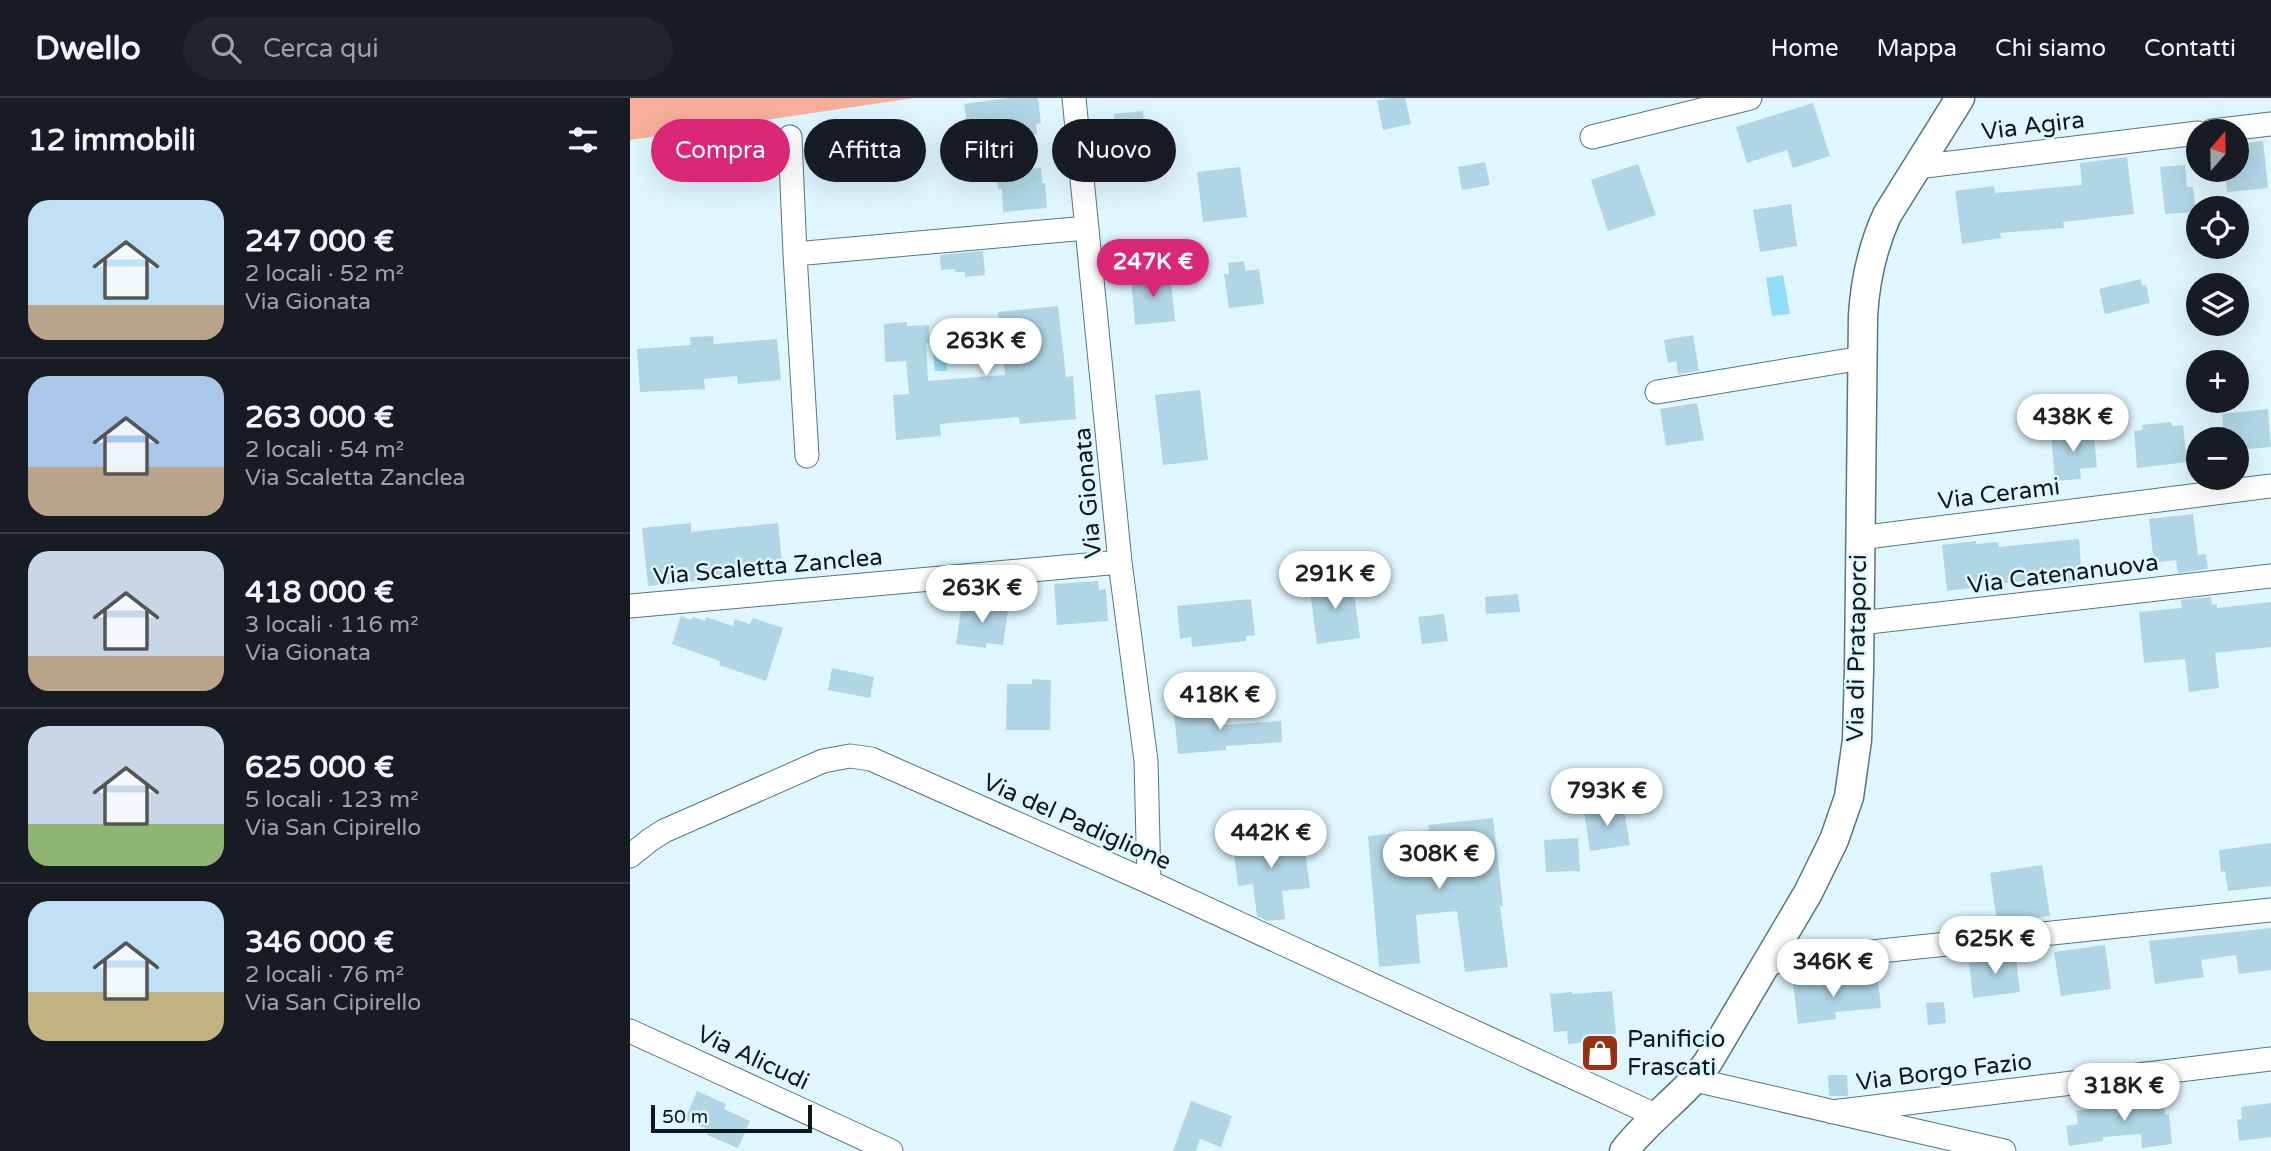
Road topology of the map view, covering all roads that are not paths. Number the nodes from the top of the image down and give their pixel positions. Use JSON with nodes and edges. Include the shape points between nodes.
{"nodes":[{"id":1,"x":1074,"y":98,"type":"edge"},
{"id":2,"x":1750,"y":98,"type":"edge"},
{"id":3,"x":1960,"y":98,"type":"edge"},
{"id":4,"x":2271,"y":124,"type":"edge"},
{"id":5,"x":2249,"y":127,"type":"edge"},
{"id":6,"x":2186,"y":134,"type":"edge"},
{"id":7,"x":790,"y":137,"type":"dead end"},
{"id":8,"x":1592,"y":137,"type":"dead end"},
{"id":9,"x":1917,"y":167,"type":"junction"},
{"id":10,"x":1087,"y":228,"type":"junction"},
{"id":11,"x":795,"y":254,"type":"junction"},
{"id":12,"x":1862,"y":358,"type":"junction"},
{"id":13,"x":1657,"y":392,"type":"dead end"},
{"id":14,"x":807,"y":457,"type":"dead end"},
{"id":15,"x":2271,"y":485,"type":"edge"},
{"id":16,"x":1859,"y":538,"type":"junction"},
{"id":17,"x":1121,"y":562,"type":"junction"},
{"id":18,"x":2271,"y":576,"type":"edge"},
{"id":19,"x":630,"y":606,"type":"edge"},
{"id":20,"x":1860,"y":623,"type":"junction"},
{"id":21,"x":630,"y":856,"type":"edge"},
{"id":22,"x":1149,"y":883,"type":"junction"},
{"id":23,"x":2271,"y":910,"type":"edge"},
{"id":24,"x":1766,"y":963,"type":"junction"},
{"id":25,"x":630,"y":1031,"type":"edge"},
{"id":26,"x":2271,"y":1059,"type":"edge"},
{"id":27,"x":1695,"y":1080,"type":"junction"},
{"id":28,"x":1832,"y":1112,"type":"junction"},
{"id":29,"x":1655,"y":1115,"type":"junction"},
{"id":30,"x":891,"y":1151,"type":"edge"},
{"id":31,"x":1624,"y":1151,"type":"edge"},
{"id":32,"x":2004,"y":1151,"type":"edge"}],
"edges":[{"from":1,"to":10,"type":"street","name":"Via Gionata"},
{"from":2,"to":8,"type":"street"},
{"from":3,"to":9,"type":"street","name":"Via di Prataporci"},
{"from":4,"to":5,"type":"street"},
{"from":6,"to":9,"type":"street","name":"Via Agira"},
{"from":7,"to":11,"type":"street"},
{"from":9,"to":12,"type":"street","name":"Via di Prataporci","via":[[1887,215],[1876,244],[1863,303]]},
{"from":10,"to":11,"type":"street"},
{"from":10,"to":17,"type":"street","name":"Via Gionata"},
{"from":11,"to":14,"type":"street"},
{"from":12,"to":13,"type":"street"},
{"from":12,"to":16,"type":"street","name":"Via di Prataporci"},
{"from":15,"to":16,"type":"street","name":"Via Cerami"},
{"from":16,"to":20,"type":"street","name":"Via di Prataporci"},
{"from":17,"to":19,"type":"street","name":"Via Scaletta Zanclea"},
{"from":17,"to":22,"type":"street","name":"Via Gionata","via":[[1146,761]]},
{"from":18,"to":20,"type":"street","name":"Via Catenanuova"},
{"from":20,"to":24,"type":"street","name":"Via di Prataporci","via":[[1856,748],[1847,806],[1808,893]]},
{"from":21,"to":22,"type":"street","name":"Via del Padiglione","via":[[674,827],[823,761],[850,756],[880,763]]},
{"from":22,"to":29,"type":"street","name":"Via del Padiglione"},
{"from":23,"to":24,"type":"street"},
{"from":24,"to":27,"type":"street","name":"Via di Prataporci"},
{"from":25,"to":30,"type":"street","name":"Via Alicudi"},
{"from":26,"to":28,"type":"street","name":"Via Borgo Fazio"},
{"from":27,"to":28,"type":"street"},
{"from":27,"to":29,"type":"street","name":"Via di Prataporci"},
{"from":28,"to":32,"type":"street"},
{"from":29,"to":31,"type":"street","name":"Via di Prataporci"}]}
